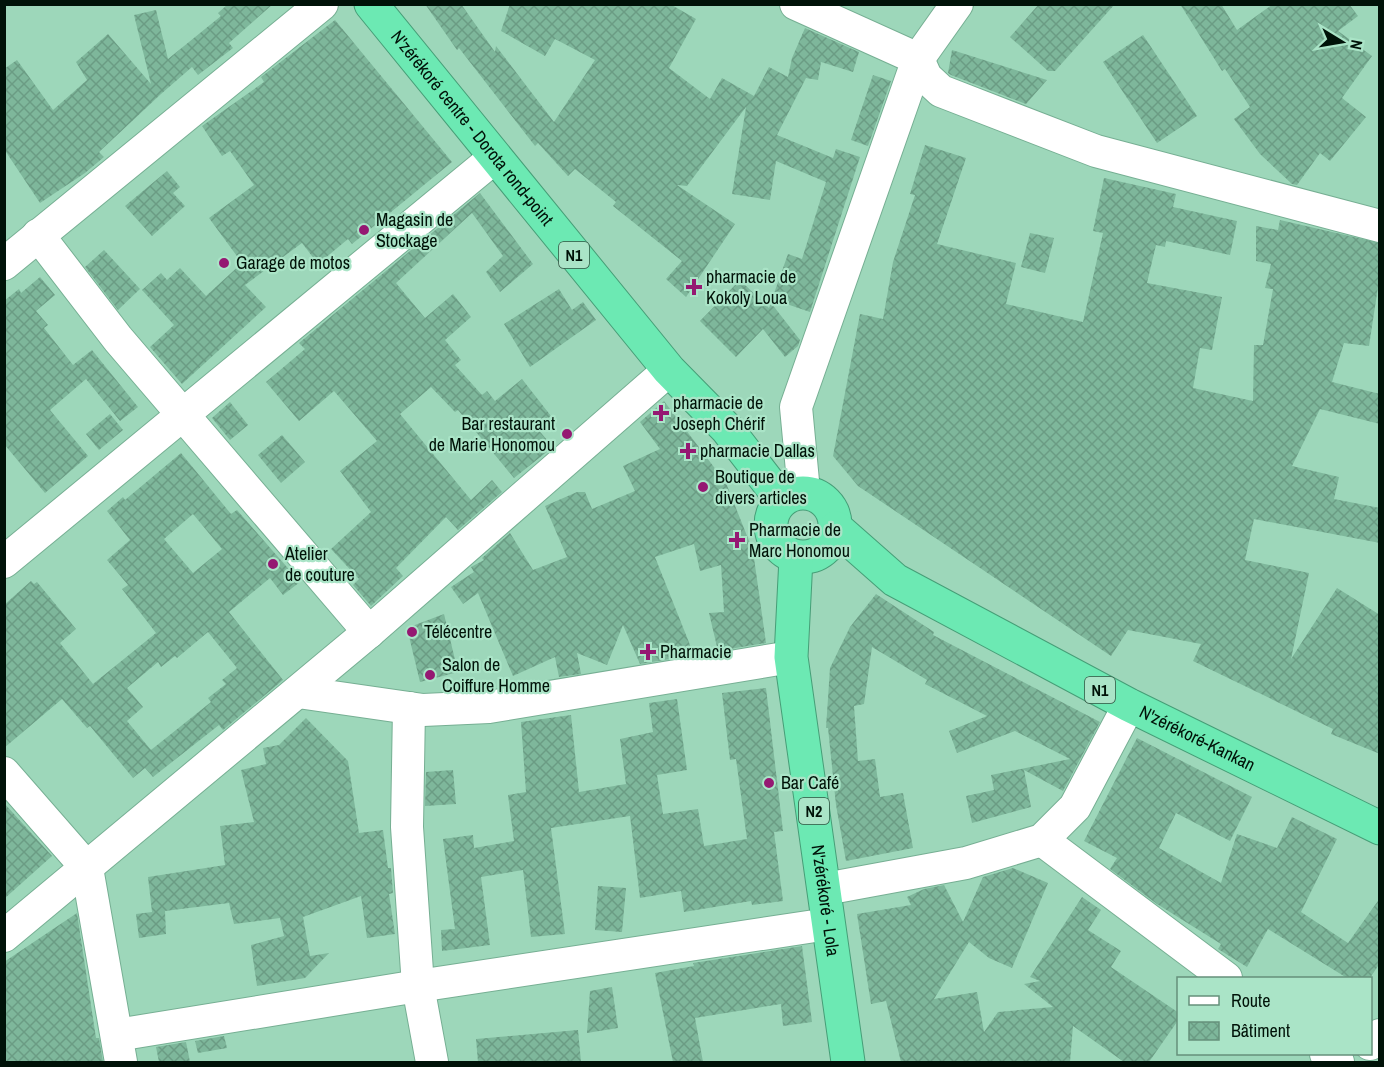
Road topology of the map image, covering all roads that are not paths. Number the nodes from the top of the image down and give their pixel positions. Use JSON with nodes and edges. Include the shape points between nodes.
{"nodes":[{"id":1,"x":322,"y":4,"type":"edge"},
{"id":2,"x":371,"y":4,"type":"edge"},
{"id":3,"x":796,"y":4,"type":"edge"},
{"id":4,"x":957,"y":4,"type":"edge"},
{"id":5,"x":918,"y":59,"type":"junction"},
{"id":6,"x":494,"y":158,"type":"junction"},
{"id":7,"x":1380,"y":226,"type":"edge"},
{"id":8,"x":38,"y":235,"type":"junction"},
{"id":9,"x":4,"y":264,"type":"edge"},
{"id":10,"x":669,"y":370,"type":"junction"},
{"id":11,"x":182,"y":413,"type":"junction"},
{"id":12,"x":793,"y":496,"type":"junction"},
{"id":13,"x":836,"y":528,"type":"junction"},
{"id":14,"x":796,"y":558,"type":"junction"},
{"id":15,"x":4,"y":562,"type":"edge"},
{"id":16,"x":369,"y":632,"type":"junction"},
{"id":17,"x":791,"y":657,"type":"junction"},
{"id":18,"x":298,"y":692,"type":"junction"},
{"id":19,"x":1129,"y":705,"type":"junction"},
{"id":20,"x":409,"y":708,"type":"junction"},
{"id":21,"x":4,"y":772,"type":"edge"},
{"id":22,"x":1380,"y":828,"type":"edge"},
{"id":23,"x":1042,"y":840,"type":"junction"},
{"id":24,"x":87,"y":868,"type":"junction"},
{"id":25,"x":825,"y":889,"type":"junction"},
{"id":26,"x":828,"y":924,"type":"junction"},
{"id":27,"x":4,"y":936,"type":"edge"},
{"id":28,"x":1226,"y":977,"type":"edge"},
{"id":29,"x":418,"y":986,"type":"junction"},
{"id":30,"x":119,"y":1049,"type":"edge"},
{"id":31,"x":432,"y":1062,"type":"edge"},
{"id":32,"x":848,"y":1062,"type":"edge"}],
"edges":[{"from":1,"to":8,"type":"street"},
{"from":2,"to":6,"type":"highway","name":"N'zérékoré centre - Dorota rond-point","number":"N1"},
{"from":3,"to":5,"type":"street"},
{"from":4,"to":5,"type":"street"},
{"from":5,"to":7,"type":"street","via":[[926,77],[941,91],[1095,151]]},
{"from":5,"to":12,"type":"street","via":[[796,407]]},
{"from":6,"to":10,"type":"highway","name":"N'zérékoré centre - Dorota rond-point","number":"N1"},
{"from":6,"to":11,"type":"street"},
{"from":8,"to":9,"type":"street"},
{"from":8,"to":11,"type":"street","via":[[118,339]]},
{"from":10,"to":12,"type":"highway","name":"N'zérékoré centre - Dorota rond-point","number":"N1"},
{"from":10,"to":16,"type":"street"},
{"from":11,"to":15,"type":"street"},
{"from":11,"to":16,"type":"street"},
{"from":12,"to":13,"type":"highway","via":[[821,497],[833,510]]},
{"from":12,"to":14,"type":"highway","via":[[770,521],[776,545]]},
{"from":13,"to":14,"type":"highway","via":[[830,545],[815,557]]},
{"from":13,"to":19,"type":"highway","name":"N'zérékoré-Kankan","number":"N1","via":[[895,580]]},
{"from":14,"to":17,"type":"highway","name":"N'zérékoré - Lola","number":"N2"},
{"from":16,"to":18,"type":"street"},
{"from":17,"to":20,"type":"street","via":[[489,707]]},
{"from":17,"to":25,"type":"highway","name":"N'zérékoré - Lola","number":"N2"},
{"from":18,"to":20,"type":"street"},
{"from":18,"to":24,"type":"street"},
{"from":19,"to":22,"type":"highway","name":"N'zérékoré-Kankan","number":"N1"},
{"from":19,"to":23,"type":"street","via":[[1075,807]]},
{"from":20,"to":29,"type":"street","via":[[407,827]]},
{"from":21,"to":24,"type":"street"},
{"from":23,"to":25,"type":"street","via":[[966,863]]},
{"from":23,"to":28,"type":"street"},
{"from":24,"to":27,"type":"street"},
{"from":24,"to":30,"type":"street"},
{"from":25,"to":26,"type":"highway","name":"N'zérékoré - Lola","number":"N2"},
{"from":26,"to":29,"type":"street"},
{"from":26,"to":32,"type":"highway","name":"N'zérékoré - Lola","number":"N2"},
{"from":29,"to":30,"type":"street"},
{"from":29,"to":31,"type":"street"}]}
